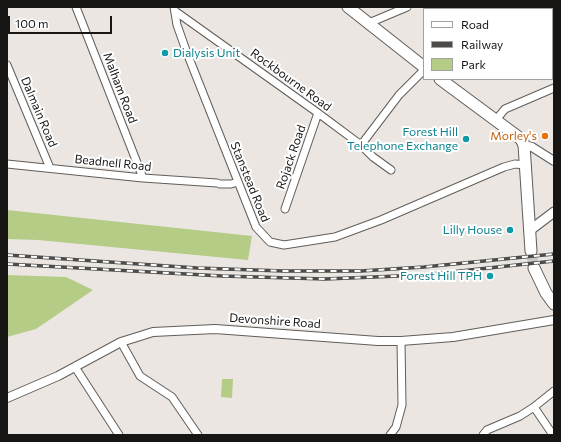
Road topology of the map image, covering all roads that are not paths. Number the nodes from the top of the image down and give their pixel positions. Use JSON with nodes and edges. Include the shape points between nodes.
{"nodes":[{"id":1,"x":76,"y":7,"type":"edge"},
{"id":2,"x":348,"y":7,"type":"edge"},
{"id":3,"x":407,"y":7,"type":"edge"},
{"id":4,"x":175,"y":9,"type":"edge"},
{"id":5,"x":369,"y":23,"type":"junction"},
{"id":6,"x":7,"y":65,"type":"edge"},
{"id":7,"x":423,"y":67,"type":"edge"},
{"id":8,"x":423,"y":69,"type":"edge"},
{"id":9,"x":441,"y":80,"type":"edge"},
{"id":10,"x":554,"y":88,"type":"edge"},
{"id":11,"x":318,"y":113,"type":"junction"},
{"id":12,"x":495,"y":120,"type":"junction"},
{"id":13,"x":361,"y":145,"type":"junction"},
{"id":14,"x":524,"y":145,"type":"junction"},
{"id":15,"x":554,"y":161,"type":"edge"},
{"id":16,"x":7,"y":164,"type":"edge"},
{"id":17,"x":526,"y":164,"type":"junction"},
{"id":18,"x":50,"y":168,"type":"junction"},
{"id":19,"x":391,"y":170,"type":"dead end"},
{"id":20,"x":143,"y":178,"type":"junction"},
{"id":21,"x":238,"y":182,"type":"junction"},
{"id":22,"x":285,"y":209,"type":"dead end"},
{"id":23,"x":554,"y":212,"type":"edge"},
{"id":24,"x":530,"y":231,"type":"junction"},
{"id":25,"x":531,"y":251,"type":"tunnel mouth"},
{"id":26,"x":534,"y":268,"type":"tunnel mouth"},
{"id":27,"x":554,"y":304,"type":"edge"},
{"id":28,"x":554,"y":320,"type":"edge"},
{"id":29,"x":401,"y":341,"type":"junction"},
{"id":30,"x":121,"y":342,"type":"junction"},
{"id":31,"x":75,"y":367,"type":"junction"},
{"id":32,"x":554,"y":391,"type":"edge"},
{"id":33,"x":7,"y":398,"type":"edge"},
{"id":34,"x":534,"y":407,"type":"junction"},
{"id":35,"x":119,"y":435,"type":"edge"},
{"id":36,"x":198,"y":435,"type":"edge"},
{"id":37,"x":390,"y":435,"type":"edge"},
{"id":38,"x":483,"y":435,"type":"edge"},
{"id":39,"x":553,"y":435,"type":"edge"}],
"edges":[{"from":1,"to":20,"type":"street","name":"Malham Road"},
{"from":2,"to":5,"type":"highway"},
{"from":3,"to":5,"type":"street"},
{"from":4,"to":11,"type":"street","name":"Rockbourne Road"},
{"from":4,"to":21,"type":"street","name":"Stanstead Road","via":[[177,25],[187,53]]},
{"from":5,"to":7,"type":"highway"},
{"from":6,"to":18,"type":"street","name":"Dalmain Road"},
{"from":8,"to":13,"type":"street","via":[[399,95]]},
{"from":9,"to":12,"type":"highway"},
{"from":10,"to":12,"type":"street","via":[[505,109]]},
{"from":11,"to":13,"type":"street","name":"Rockbourne Road"},
{"from":11,"to":22,"type":"street","name":"Rojack Road"},
{"from":12,"to":14,"type":"highway","via":[[521,139]]},
{"from":13,"to":19,"type":"street","name":"Rockbourne Road"},
{"from":14,"to":15,"type":"street"},
{"from":14,"to":17,"type":"highway"},
{"from":16,"to":18,"type":"street","name":"Beadnell Road"},
{"from":17,"to":21,"type":"street","name":"Stanstead Road","via":[[504,167],[387,218],[335,237],[284,245],[270,242],[256,227]]},
{"from":17,"to":24,"type":"highway"},
{"from":18,"to":20,"type":"street","name":"Beadnell Road"},
{"from":20,"to":21,"type":"street","name":"Beadnell Road","via":[[218,184]]},
{"from":23,"to":24,"type":"main road"},
{"from":24,"to":25,"type":"highway"},
{"from":26,"to":27,"type":"highway"},
{"from":28,"to":29,"type":"street","name":"Devonshire Road","via":[[453,337]]},
{"from":29,"to":30,"type":"street","name":"Devonshire Road","via":[[215,328],[153,332]]},
{"from":29,"to":37,"type":"street","via":[[402,405],[396,427]]},
{"from":30,"to":31,"type":"street","name":"Devonshire Road"},
{"from":30,"to":36,"type":"street","via":[[140,376],[172,397]]},
{"from":31,"to":33,"type":"street","name":"Devonshire Road"},
{"from":31,"to":35,"type":"street"},
{"from":32,"to":34,"type":"street"},
{"from":34,"to":38,"type":"street","via":[[487,430]]},
{"from":34,"to":39,"type":"street"}]}
